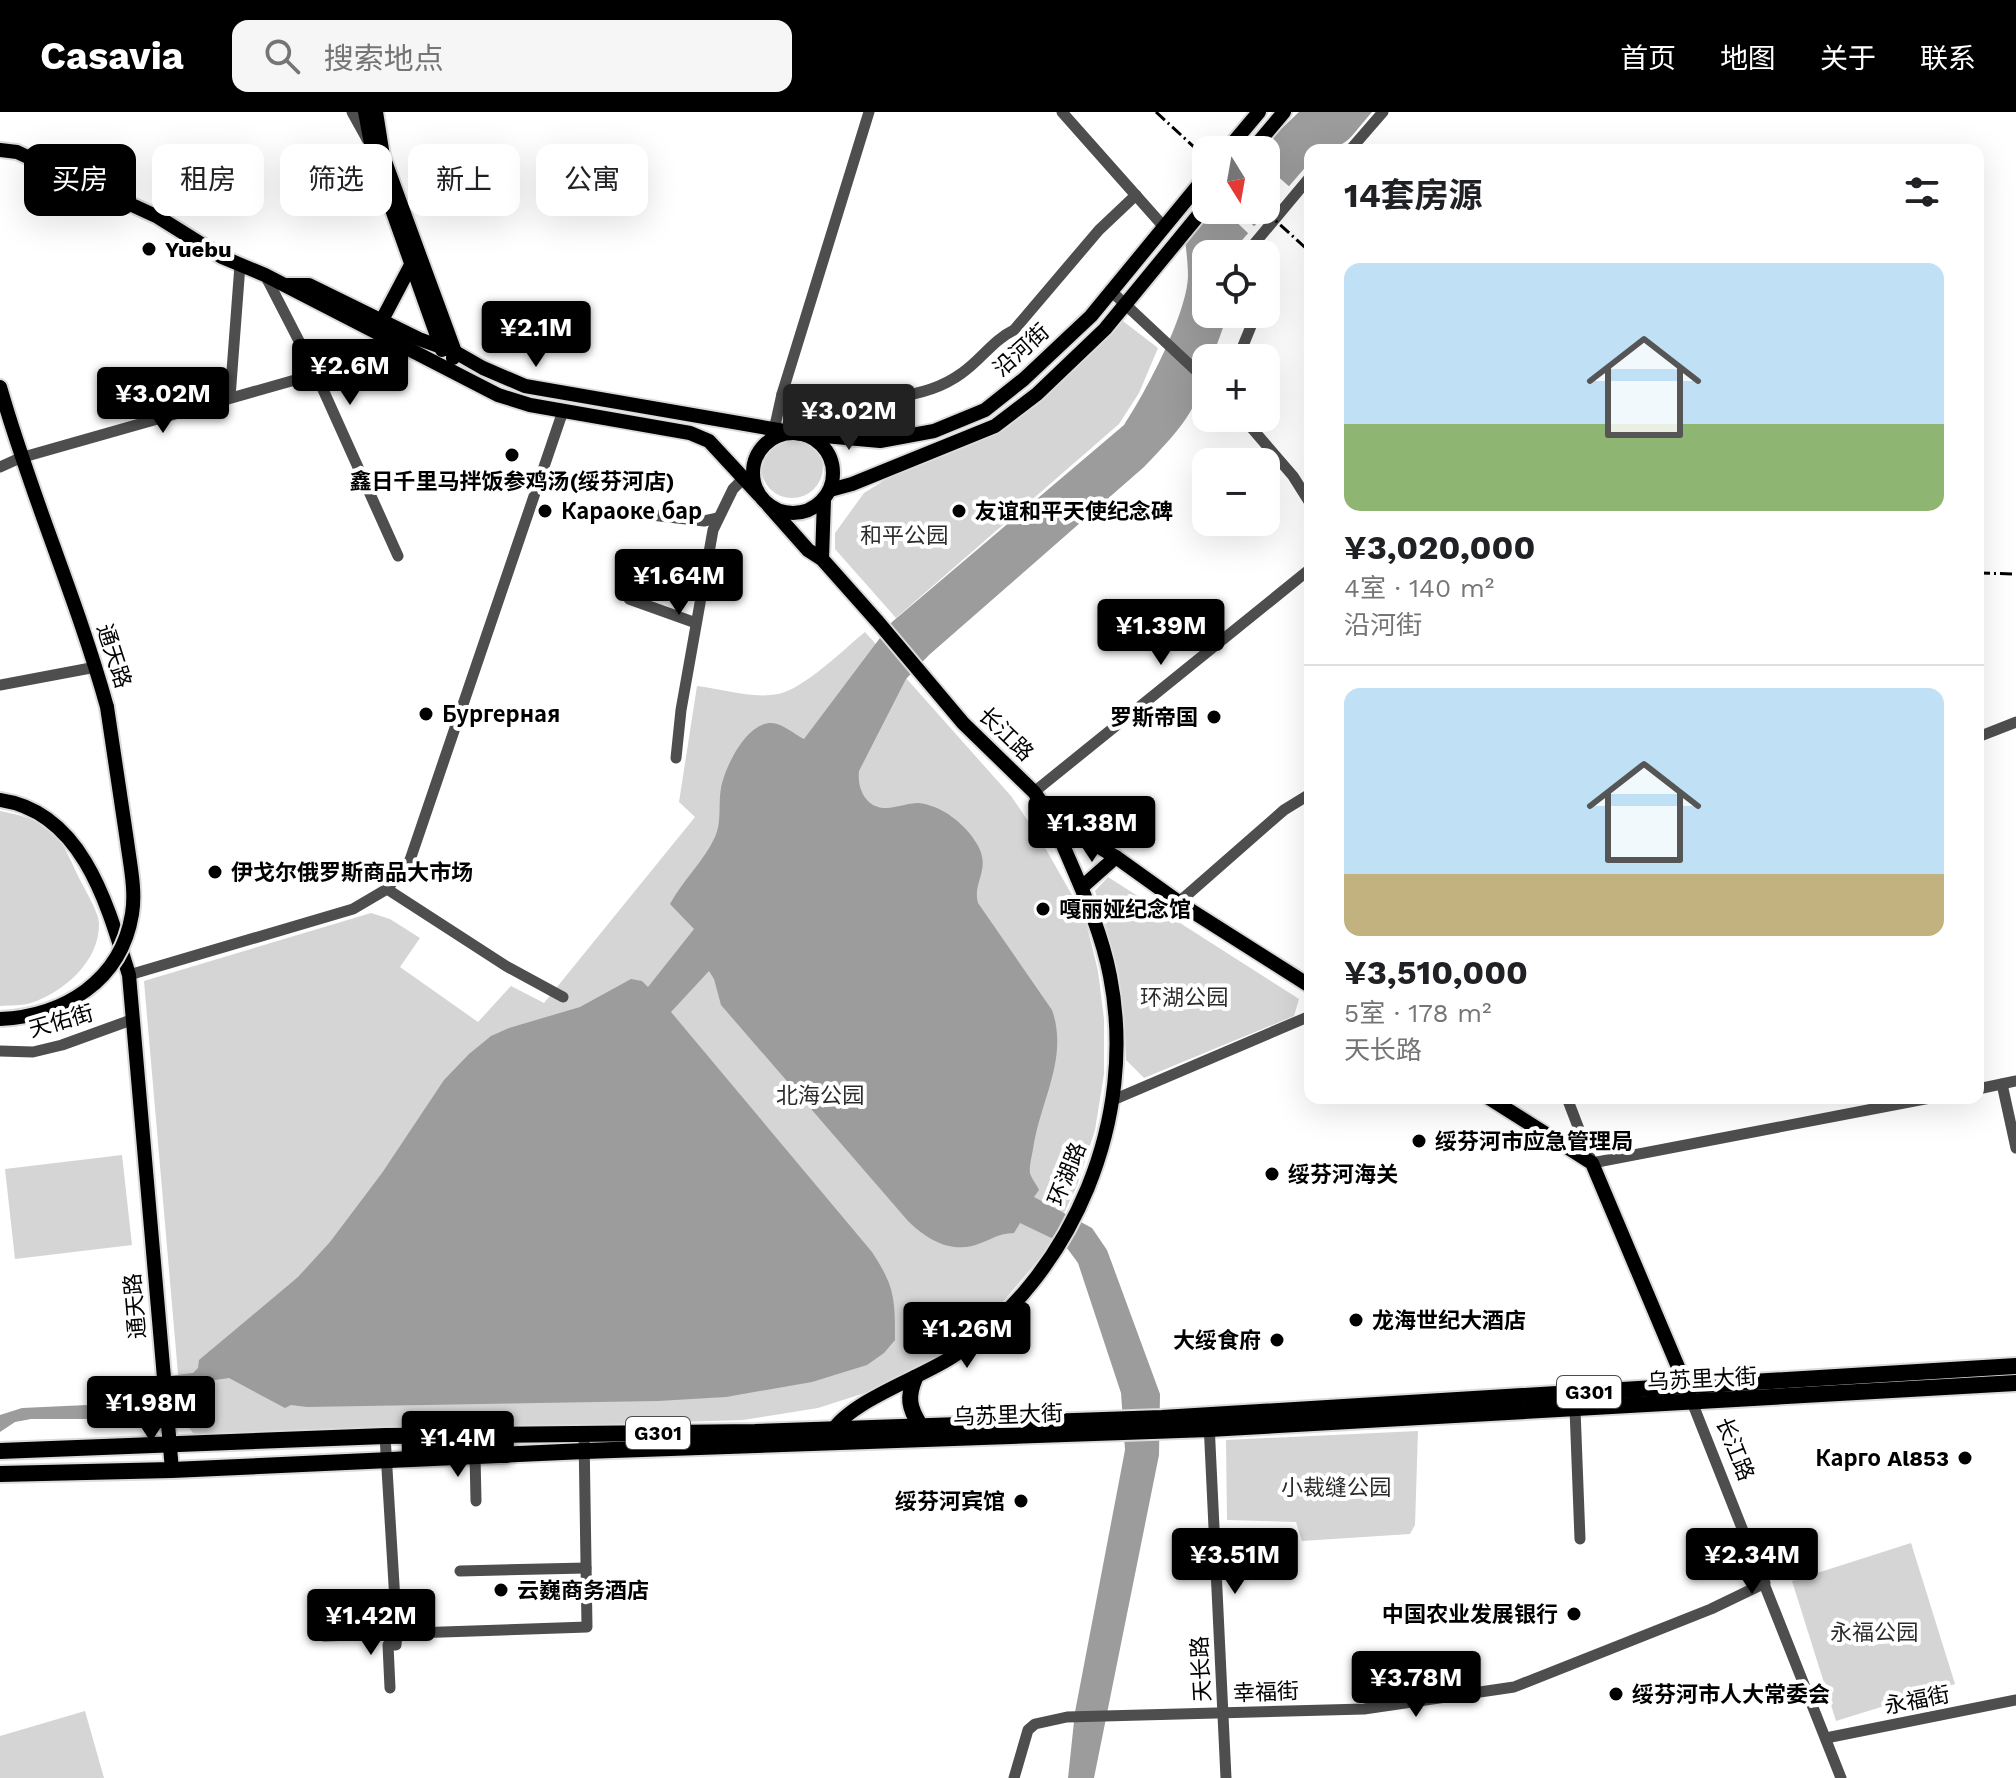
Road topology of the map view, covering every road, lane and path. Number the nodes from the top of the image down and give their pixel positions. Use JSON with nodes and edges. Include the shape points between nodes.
{"nodes":[{"id":1,"x":352,"y":112,"type":"edge"},
{"id":2,"x":365,"y":112,"type":"edge"},
{"id":3,"x":376,"y":112,"type":"edge"},
{"id":4,"x":869,"y":112,"type":"edge"},
{"id":5,"x":1062,"y":112,"type":"edge"},
{"id":6,"x":1259,"y":112,"type":"edge"},
{"id":7,"x":1284,"y":112,"type":"edge"},
{"id":8,"x":1383,"y":112,"type":"edge"},
{"id":9,"x":1239,"y":136,"type":"edge"},
{"id":10,"x":1264,"y":136,"type":"edge"},
{"id":11,"x":369,"y":143,"type":"junction"},
{"id":12,"x":1355,"y":144,"type":"edge"},
{"id":13,"x":0,"y":148,"type":"edge"},
{"id":14,"x":1304,"y":184,"type":"edge"},
{"id":15,"x":1192,"y":193,"type":"edge"},
{"id":16,"x":1136,"y":195,"type":"junction"},
{"id":17,"x":1192,"y":223,"type":"edge"},
{"id":18,"x":1164,"y":227,"type":"junction"},
{"id":19,"x":1257,"y":240,"type":"edge"},
{"id":20,"x":412,"y":263,"type":"junction"},
{"id":21,"x":240,"y":265,"type":"junction"},
{"id":22,"x":265,"y":275,"type":"junction"},
{"id":23,"x":286,"y":285,"type":"junction"},
{"id":24,"x":1111,"y":291,"type":"junction"},
{"id":25,"x":1125,"y":305,"type":"junction"},
{"id":26,"x":382,"y":320,"type":"junction"},
{"id":27,"x":448,"y":349,"type":"junction"},
{"id":28,"x":1192,"y":367,"type":"edge"},
{"id":29,"x":449,"y":370,"type":"junction"},
{"id":30,"x":316,"y":374,"type":"junction"},
{"id":31,"x":0,"y":387,"type":"edge"},
{"id":32,"x":782,"y":394,"type":"junction"},
{"id":33,"x":230,"y":397,"type":"junction"},
{"id":34,"x":563,"y":411,"type":"junction"},
{"id":35,"x":1255,"y":432,"type":"edge"},
{"id":36,"x":772,"y":433,"type":"junction"},
{"id":37,"x":802,"y":434,"type":"junction"},
{"id":38,"x":20,"y":458,"type":"junction"},
{"id":39,"x":0,"y":467,"type":"edge"},
{"id":40,"x":744,"y":478,"type":"junction"},
{"id":41,"x":1304,"y":493,"type":"edge"},
{"id":42,"x":827,"y":494,"type":"junction"},
{"id":43,"x":764,"y":500,"type":"junction"},
{"id":44,"x":642,"y":514,"type":"dead end"},
{"id":45,"x":718,"y":518,"type":"junction"},
{"id":46,"x":398,"y":556,"type":"dead end"},
{"id":47,"x":822,"y":559,"type":"junction"},
{"id":48,"x":1304,"y":574,"type":"edge"},
{"id":49,"x":629,"y":599,"type":"dead end"},
{"id":50,"x":696,"y":623,"type":"junction"},
{"id":51,"x":96,"y":667,"type":"junction"},
{"id":52,"x":0,"y":685,"type":"edge"},
{"id":53,"x":2016,"y":722,"type":"edge"},
{"id":54,"x":1984,"y":735,"type":"edge"},
{"id":55,"x":676,"y":758,"type":"dead end"},
{"id":56,"x":1034,"y":792,"type":"junction"},
{"id":57,"x":1304,"y":798,"type":"edge"},
{"id":58,"x":0,"y":800,"type":"edge"},
{"id":59,"x":1051,"y":816,"type":"junction"},
{"id":60,"x":1116,"y":857,"type":"junction"},
{"id":61,"x":1082,"y":887,"type":"junction"},
{"id":62,"x":387,"y":889,"type":"junction"},
{"id":63,"x":1179,"y":902,"type":"junction"},
{"id":64,"x":129,"y":975,"type":"junction"},
{"id":65,"x":1304,"y":982,"type":"edge"},
{"id":66,"x":563,"y":997,"type":"dead end"},
{"id":67,"x":0,"y":1019,"type":"edge"},
{"id":68,"x":1304,"y":1019,"type":"edge"},
{"id":69,"x":131,"y":1020,"type":"junction"},
{"id":70,"x":0,"y":1051,"type":"edge"},
{"id":71,"x":2016,"y":1081,"type":"edge"},
{"id":72,"x":2002,"y":1084,"type":"junction"},
{"id":73,"x":1984,"y":1088,"type":"edge"},
{"id":74,"x":1113,"y":1100,"type":"junction"},
{"id":75,"x":1499,"y":1104,"type":"edge"},
{"id":76,"x":1569,"y":1104,"type":"edge"},
{"id":77,"x":1899,"y":1104,"type":"edge"},
{"id":78,"x":2016,"y":1148,"type":"edge"},
{"id":79,"x":1592,"y":1163,"type":"junction"},
{"id":80,"x":2016,"y":1366,"type":"edge"},
{"id":81,"x":915,"y":1378,"type":"junction"},
{"id":82,"x":2016,"y":1383,"type":"edge"},
{"id":83,"x":1689,"y":1394,"type":"junction"},
{"id":84,"x":1575,"y":1409,"type":"junction"},
{"id":85,"x":1209,"y":1422,"type":"junction"},
{"id":86,"x":920,"y":1425,"type":"junction"},
{"id":87,"x":1126,"y":1426,"type":"junction"},
{"id":88,"x":385,"y":1436,"type":"junction"},
{"id":89,"x":830,"y":1436,"type":"junction"},
{"id":90,"x":585,"y":1443,"type":"junction"},
{"id":91,"x":170,"y":1444,"type":"junction"},
{"id":92,"x":4,"y":1451,"type":"edge"},
{"id":93,"x":475,"y":1455,"type":"junction"},
{"id":94,"x":387,"y":1459,"type":"junction"},
{"id":95,"x":172,"y":1470,"type":"junction"},
{"id":96,"x":0,"y":1474,"type":"edge"},
{"id":97,"x":476,"y":1501,"type":"dead end"},
{"id":98,"x":1580,"y":1539,"type":"dead end"},
{"id":99,"x":586,"y":1568,"type":"junction"},
{"id":100,"x":460,"y":1571,"type":"dead end"},
{"id":101,"x":1765,"y":1583,"type":"junction"},
{"id":102,"x":397,"y":1634,"type":"junction"},
{"id":103,"x":324,"y":1636,"type":"dead end"},
{"id":104,"x":390,"y":1688,"type":"dead end"},
{"id":105,"x":2016,"y":1700,"type":"edge"},
{"id":106,"x":1223,"y":1713,"type":"junction"},
{"id":107,"x":1826,"y":1738,"type":"junction"},
{"id":108,"x":1014,"y":1778,"type":"edge"},
{"id":109,"x":1226,"y":1778,"type":"edge"},
{"id":110,"x":1841,"y":1778,"type":"edge"}],
"edges":[{"from":1,"to":11,"type":"street"},
{"from":2,"to":11,"type":"main road"},
{"from":3,"to":27,"type":"main road","via":[[383,156]]},
{"from":4,"to":32,"type":"street"},
{"from":5,"to":16,"type":"street"},
{"from":6,"to":9,"type":"main road"},
{"from":7,"to":10,"type":"main road"},
{"from":8,"to":12,"type":"street"},
{"from":11,"to":20,"type":"main road"},
{"from":13,"to":21,"type":"main road","via":[[158,217]]},
{"from":14,"to":19,"type":"street"},
{"from":15,"to":18,"type":"main road","name":"沿河街"},
{"from":16,"to":18,"type":"street"},
{"from":16,"to":32,"type":"street","via":[[1014,330],[962,374],[935,389],[897,398]]},
{"from":17,"to":25,"type":"main road","name":"沿河街"},
{"from":18,"to":24,"type":"main road","name":"沿河街"},
{"from":20,"to":26,"type":"main road"},
{"from":20,"to":27,"type":"main road"},
{"from":21,"to":22,"type":"main road"},
{"from":21,"to":33,"type":"street"},
{"from":22,"to":23,"type":"main road"},
{"from":22,"to":30,"type":"street"},
{"from":23,"to":26,"type":"main road","via":[[309,285]]},
{"from":23,"to":29,"type":"main road","name":"长江路"},
{"from":24,"to":25,"type":"street"},
{"from":24,"to":37,"type":"main road","name":"沿河街","via":[[1091,316],[985,410],[934,431],[880,441]]},
{"from":25,"to":28,"type":"street"},
{"from":25,"to":42,"type":"main road","name":"沿河街","via":[[1048,383],[995,426]]},
{"from":26,"to":27,"type":"main road"},
{"from":27,"to":29,"type":"main road"},
{"from":27,"to":36,"type":"main road","via":[[525,386]]},
{"from":29,"to":34,"type":"main road","name":"长江路","via":[[498,395]]},
{"from":30,"to":33,"type":"street"},
{"from":30,"to":46,"type":"street"},
{"from":31,"to":38,"type":"main road","name":"通天路"},
{"from":32,"to":36,"type":"street"},
{"from":33,"to":38,"type":"street"},
{"from":34,"to":40,"type":"main road","name":"长江路","via":[[690,433],[709,441]]},
{"from":34,"to":62,"type":"street","via":[[410,860]]},
{"from":35,"to":41,"type":"street"},
{"from":36,"to":37,"type":"main road"},
{"from":36,"to":43,"type":"main road","via":[[754,464],[754,480]]},
{"from":37,"to":42,"type":"main road","via":[[827,452],[834,474]]},
{"from":38,"to":39,"type":"street"},
{"from":38,"to":51,"type":"main road","name":"通天路"},
{"from":40,"to":43,"type":"main road","name":"长江路"},
{"from":40,"to":45,"type":"street"},
{"from":42,"to":43,"type":"main road","via":[[814,508],[794,514]]},
{"from":42,"to":47,"type":"main road"},
{"from":43,"to":47,"type":"main road","name":"长江路"},
{"from":44,"to":45,"type":"street"},
{"from":45,"to":50,"type":"street"},
{"from":47,"to":56,"type":"main road","name":"长江路","via":[[963,723]]},
{"from":48,"to":56,"type":"street"},
{"from":49,"to":50,"type":"street"},
{"from":50,"to":55,"type":"street"},
{"from":51,"to":52,"type":"street"},
{"from":51,"to":67,"type":"main road","name":"通天路","bridge":true,"via":[[107,707],[133,913],[116,960],[88,990],[48,1012]]},
{"from":53,"to":54,"type":"street"},
{"from":56,"to":59,"type":"main road","name":"长江路"},
{"from":57,"to":63,"type":"street"},
{"from":58,"to":64,"type":"main road","name":"通天路","via":[[42,814],[68,836],[109,908]]},
{"from":59,"to":60,"type":"main road","name":"长江路"},
{"from":59,"to":61,"type":"main road","name":"环湖路"},
{"from":60,"to":61,"type":"main road"},
{"from":60,"to":63,"type":"main road","name":"长江路"},
{"from":61,"to":74,"type":"main road","name":"环湖路","via":[[1111,979]]},
{"from":62,"to":64,"type":"street","via":[[353,909]]},
{"from":62,"to":66,"type":"street"},
{"from":63,"to":65,"type":"main road","name":"长江路"},
{"from":64,"to":69,"type":"main road","name":"通天路"},
{"from":68,"to":74,"type":"street"},
{"from":69,"to":70,"type":"street","name":"天佑街","via":[[33,1052]]},
{"from":69,"to":91,"type":"main road","name":"通天路"},
{"from":71,"to":72,"type":"street"},
{"from":72,"to":73,"type":"street"},
{"from":72,"to":78,"type":"street"},
{"from":74,"to":81,"type":"main road","name":"环湖路","via":[[1104,1143],[1079,1208],[1054,1250],[989,1327],[954,1356]]},
{"from":75,"to":79,"type":"main road"},
{"from":76,"to":79,"type":"street"},
{"from":77,"to":79,"type":"street"},
{"from":79,"to":83,"type":"main road","name":"长江路"},
{"from":80,"to":83,"type":"highway","name":"乌苏里大街","number":"G301"},
{"from":81,"to":86,"type":"highway","via":[[909,1399]]},
{"from":81,"to":89,"type":"main road","name":"环湖路","via":[[851,1411]]},
{"from":82,"to":83,"type":"highway","name":"乌苏里大街","number":"G301"},
{"from":83,"to":84,"type":"highway","name":"乌苏里大街","number":"G301"},
{"from":83,"to":85,"type":"highway","name":"乌苏里大街","number":"G301"},
{"from":83,"to":101,"type":"street","name":"长江路"},
{"from":84,"to":85,"type":"highway","name":"乌苏里大街","number":"G301"},
{"from":84,"to":98,"type":"street"},
{"from":85,"to":87,"type":"highway","name":"乌苏里大街","number":"G301"},
{"from":85,"to":106,"type":"street","name":"天长路"},
{"from":86,"to":87,"type":"highway","name":"乌苏里大街","number":"G301"},
{"from":86,"to":89,"type":"highway","name":"乌苏里大街","number":"G301"},
{"from":87,"to":89,"type":"highway","name":"乌苏里大街","number":"G301"},
{"from":88,"to":90,"type":"highway","name":"乌苏里大街","number":"G301"},
{"from":88,"to":91,"type":"highway","name":"乌苏里大街","number":"G301"},
{"from":88,"to":94,"type":"street"},
{"from":89,"to":90,"type":"highway","name":"乌苏里大街","number":"G301","via":[[755,1432]]},
{"from":90,"to":93,"type":"highway","name":"乌苏里大街","number":"G301"},
{"from":90,"to":99,"type":"street"},
{"from":91,"to":92,"type":"highway","name":"乌苏里大街","number":"G301"},
{"from":91,"to":95,"type":"main road","name":"通天路"},
{"from":93,"to":94,"type":"highway","name":"乌苏里大街","number":"G301"},
{"from":93,"to":97,"type":"street"},
{"from":94,"to":95,"type":"highway","name":"乌苏里大街","number":"G301"},
{"from":94,"to":102,"type":"street"},
{"from":95,"to":96,"type":"highway","name":"乌苏里大街","number":"G301"},
{"from":99,"to":100,"type":"street"},
{"from":99,"to":102,"type":"street","via":[[587,1627]]},
{"from":101,"to":106,"type":"street","name":"幸福街","via":[[1514,1687],[1364,1709]]},
{"from":101,"to":107,"type":"street","name":"长江路"},
{"from":102,"to":103,"type":"street"},
{"from":102,"to":104,"type":"street","via":[[396,1645],[388,1645]]},
{"from":105,"to":107,"type":"street","name":"永福街"},
{"from":106,"to":108,"type":"street","name":"幸福街","via":[[1067,1717],[1035,1724],[1028,1730]]},
{"from":106,"to":109,"type":"street","name":"天长路"},
{"from":107,"to":110,"type":"street","name":"长江路"}]}
